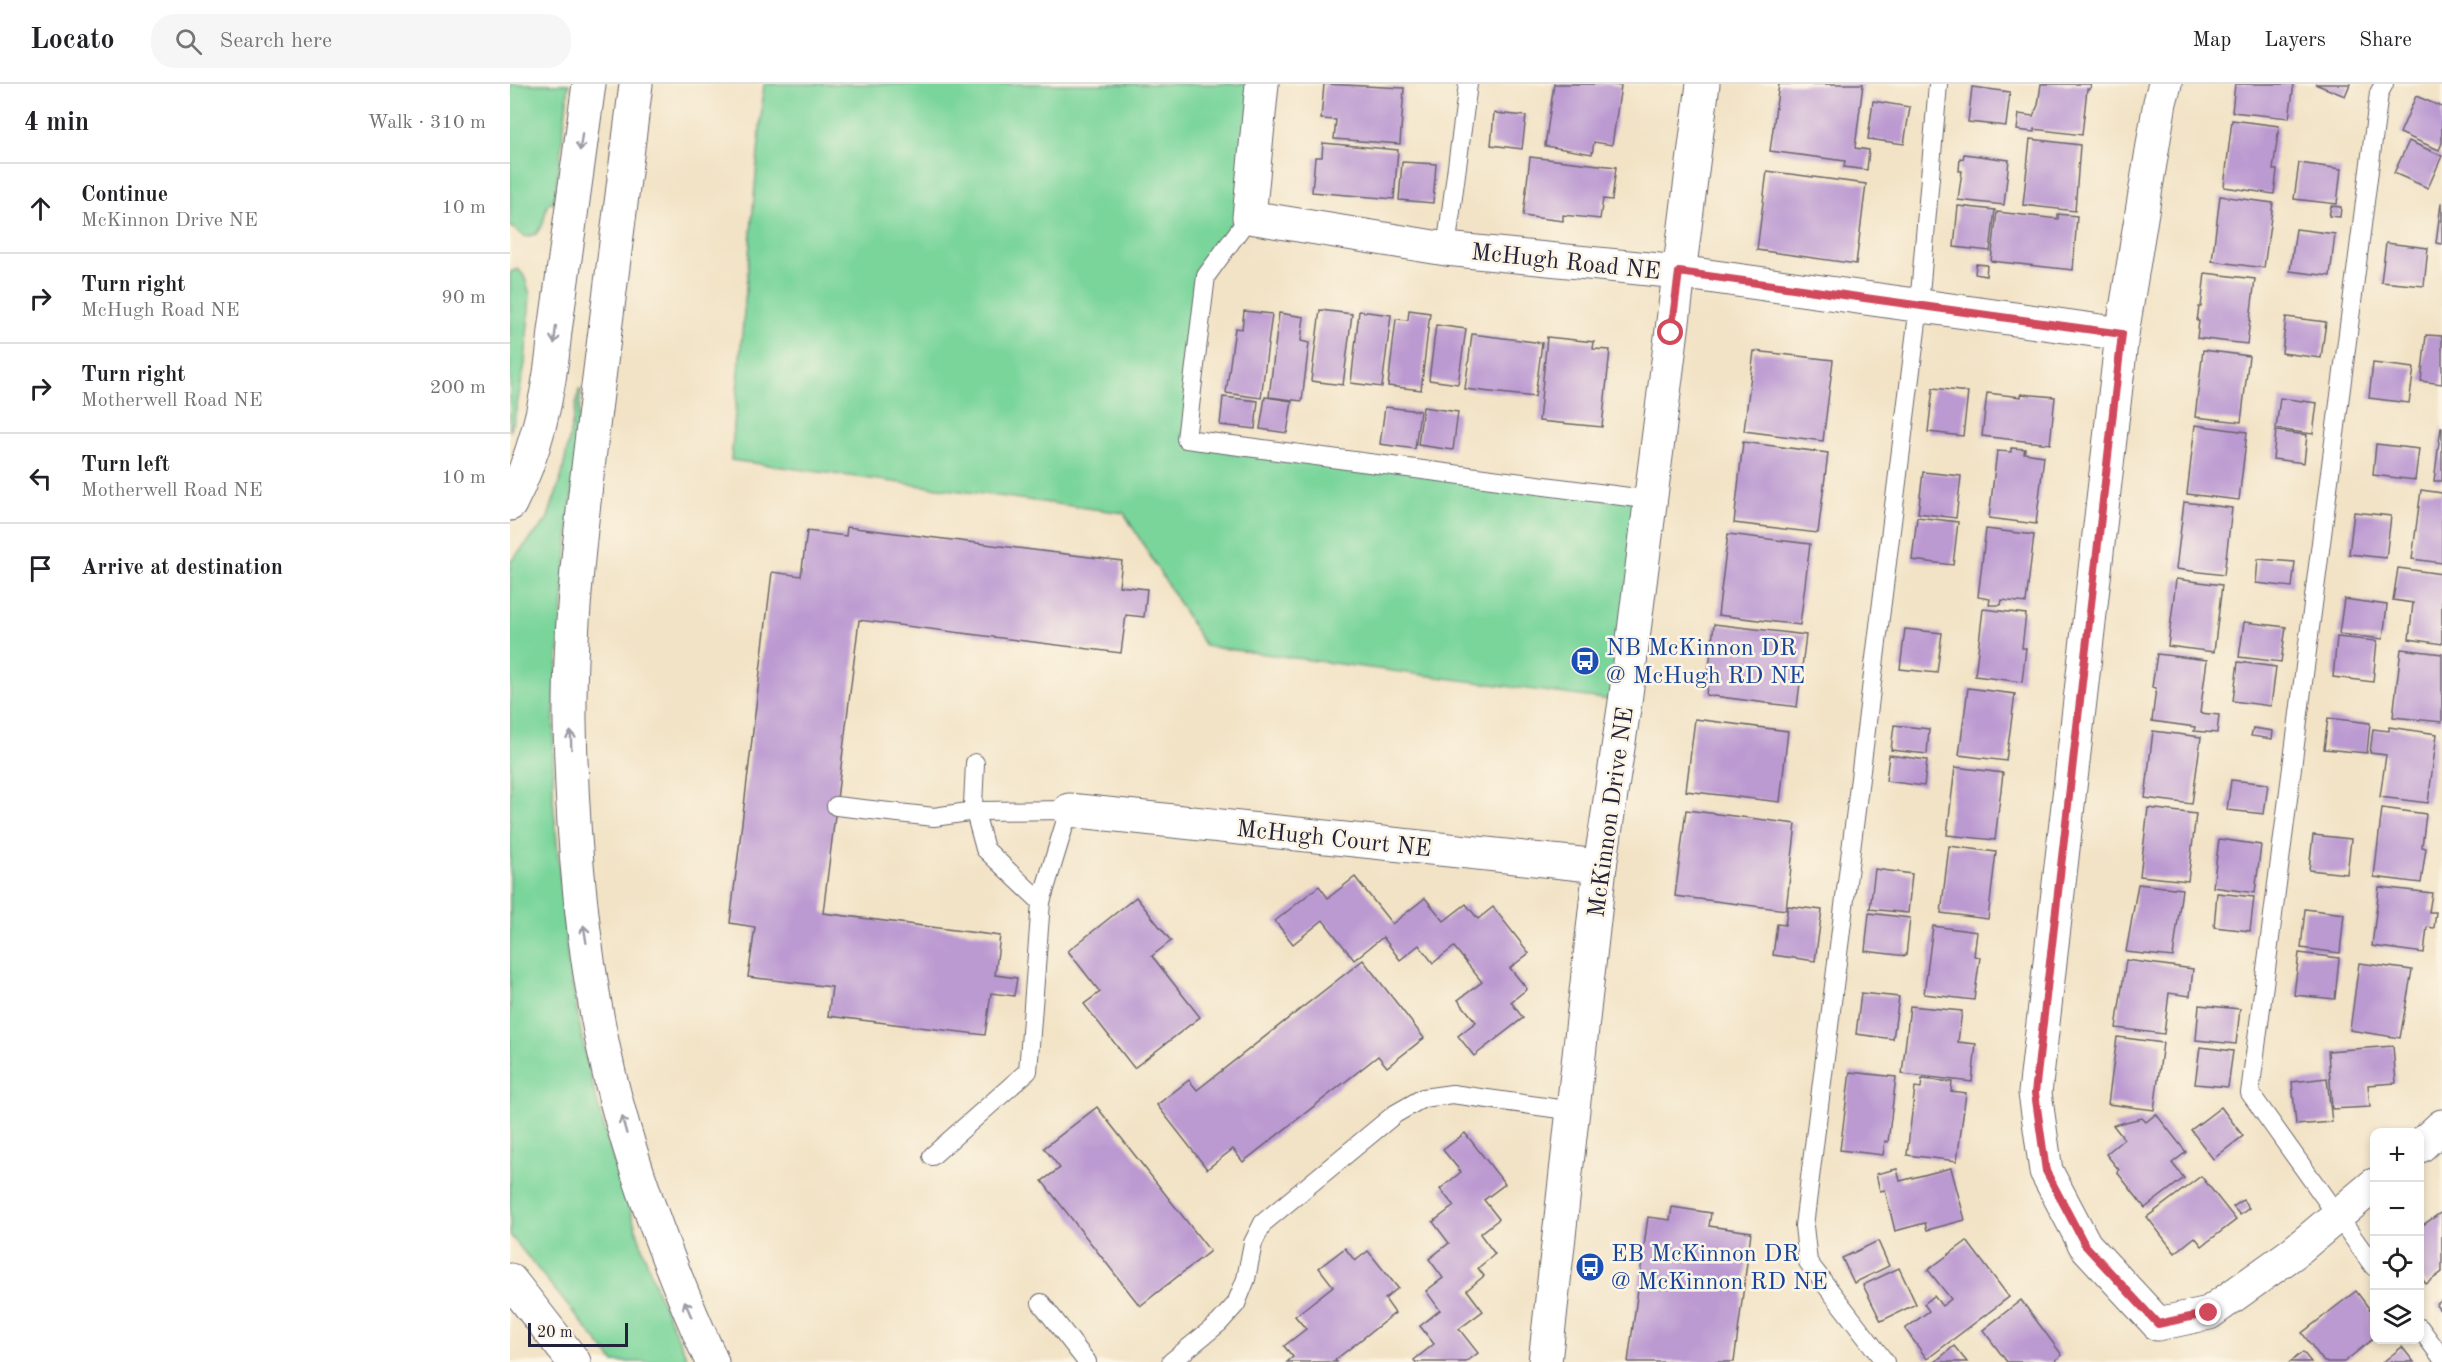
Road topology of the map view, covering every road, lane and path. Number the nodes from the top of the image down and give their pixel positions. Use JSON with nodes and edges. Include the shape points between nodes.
{"nodes":[{"id":1,"x":589,"y":84,"type":"edge"},
{"id":2,"x":636,"y":84,"type":"edge"},
{"id":3,"x":1262,"y":84,"type":"edge"},
{"id":4,"x":1468,"y":84,"type":"edge"},
{"id":5,"x":1703,"y":84,"type":"edge"},
{"id":6,"x":1938,"y":84,"type":"edge"},
{"id":7,"x":2165,"y":84,"type":"edge"},
{"id":8,"x":2384,"y":84,"type":"edge"},
{"id":9,"x":1249,"y":217,"type":"junction"},
{"id":10,"x":1446,"y":249,"type":"junction"},
{"id":11,"x":1679,"y":272,"type":"junction"},
{"id":12,"x":1919,"y":306,"type":"junction"},
{"id":13,"x":2122,"y":334,"type":"junction"},
{"id":14,"x":1652,"y":500,"type":"junction"},
{"id":15,"x":510,"y":504,"type":"edge"},
{"id":16,"x":975,"y":763,"type":"dead end"},
{"id":17,"x":836,"y":806,"type":"dead end"},
{"id":18,"x":1069,"y":810,"type":"junction"},
{"id":19,"x":975,"y":811,"type":"junction"},
{"id":20,"x":1600,"y":866,"type":"junction"},
{"id":21,"x":1041,"y":902,"type":"junction"},
{"id":22,"x":1574,"y":1111,"type":"junction"},
{"id":23,"x":2442,"y":1126,"type":"edge"},
{"id":24,"x":2424,"y":1142,"type":"edge"},
{"id":25,"x":932,"y":1156,"type":"dead end"},
{"id":26,"x":2370,"y":1188,"type":"edge"},
{"id":27,"x":2337,"y":1217,"type":"junction"},
{"id":28,"x":2370,"y":1262,"type":"edge"},
{"id":29,"x":510,"y":1280,"type":"edge"},
{"id":30,"x":1041,"y":1303,"type":"dead end"},
{"id":31,"x":2424,"y":1333,"type":"edge"},
{"id":32,"x":2442,"y":1358,"type":"edge"},
{"id":33,"x":574,"y":1362,"type":"edge"},
{"id":34,"x":712,"y":1362,"type":"edge"},
{"id":35,"x":1087,"y":1362,"type":"edge"},
{"id":36,"x":1171,"y":1362,"type":"edge"},
{"id":37,"x":1545,"y":1362,"type":"edge"},
{"id":38,"x":1885,"y":1362,"type":"edge"}],
"edges":[{"from":1,"to":15,"type":"main road","one_way":true,"via":[[552,370],[529,460]]},
{"from":34,"to":2,"type":"main road","one_way":true,"via":[[656,1225],[609,1072],[582,919],[575,849],[570,719],[577,577]]},
{"from":3,"to":9,"type":"main road"},
{"from":4,"to":10,"type":"lane"},
{"from":5,"to":11,"type":"main road","name":"McKinnon Drive NE"},
{"from":6,"to":12,"type":"lane"},
{"from":7,"to":13,"type":"main road"},
{"from":8,"to":27,"type":"lane","via":[[2379,93],[2250,1093]]},
{"from":9,"to":10,"type":"main road","name":"McHugh Road NE"},
{"from":9,"to":14,"type":"lane","via":[[1206,276],[1186,439]]},
{"from":10,"to":11,"type":"main road","name":"McHugh Road NE"},
{"from":11,"to":12,"type":"main road","name":"McHugh Road NE"},
{"from":11,"to":14,"type":"main road","name":"McKinnon Drive NE"},
{"from":12,"to":13,"type":"main road","name":"McHugh Road NE"},
{"from":12,"to":38,"type":"lane","via":[[1804,1226],[1808,1262]]},
{"from":13,"to":27,"type":"main road","via":[[2035,1093],[2046,1171],[2085,1245],[2158,1324],[2209,1313]]},
{"from":14,"to":20,"type":"main road","name":"McKinnon Drive NE"},
{"from":16,"to":19,"type":"lane"},
{"from":17,"to":19,"type":"lane","via":[[934,817]]},
{"from":18,"to":19,"type":"lane"},
{"from":18,"to":20,"type":"main road","name":"McHugh Court NE"},
{"from":18,"to":21,"type":"lane"},
{"from":19,"to":21,"type":"lane","via":[[985,849]]},
{"from":20,"to":22,"type":"main road","name":"McKinnon Drive NE"},
{"from":21,"to":25,"type":"lane","via":[[1028,1071]]},
{"from":22,"to":36,"type":"lane","via":[[1452,1094],[1423,1098],[1395,1114],[1263,1223],[1253,1243],[1236,1304]]},
{"from":22,"to":37,"type":"main road","name":"McKinnon Drive NE"},
{"from":23,"to":24,"type":"main road"},
{"from":26,"to":27,"type":"main road"},
{"from":27,"to":28,"type":"lane"},
{"from":29,"to":33,"type":"main road"},
{"from":30,"to":35,"type":"lane"},
{"from":31,"to":32,"type":"lane"}]}
